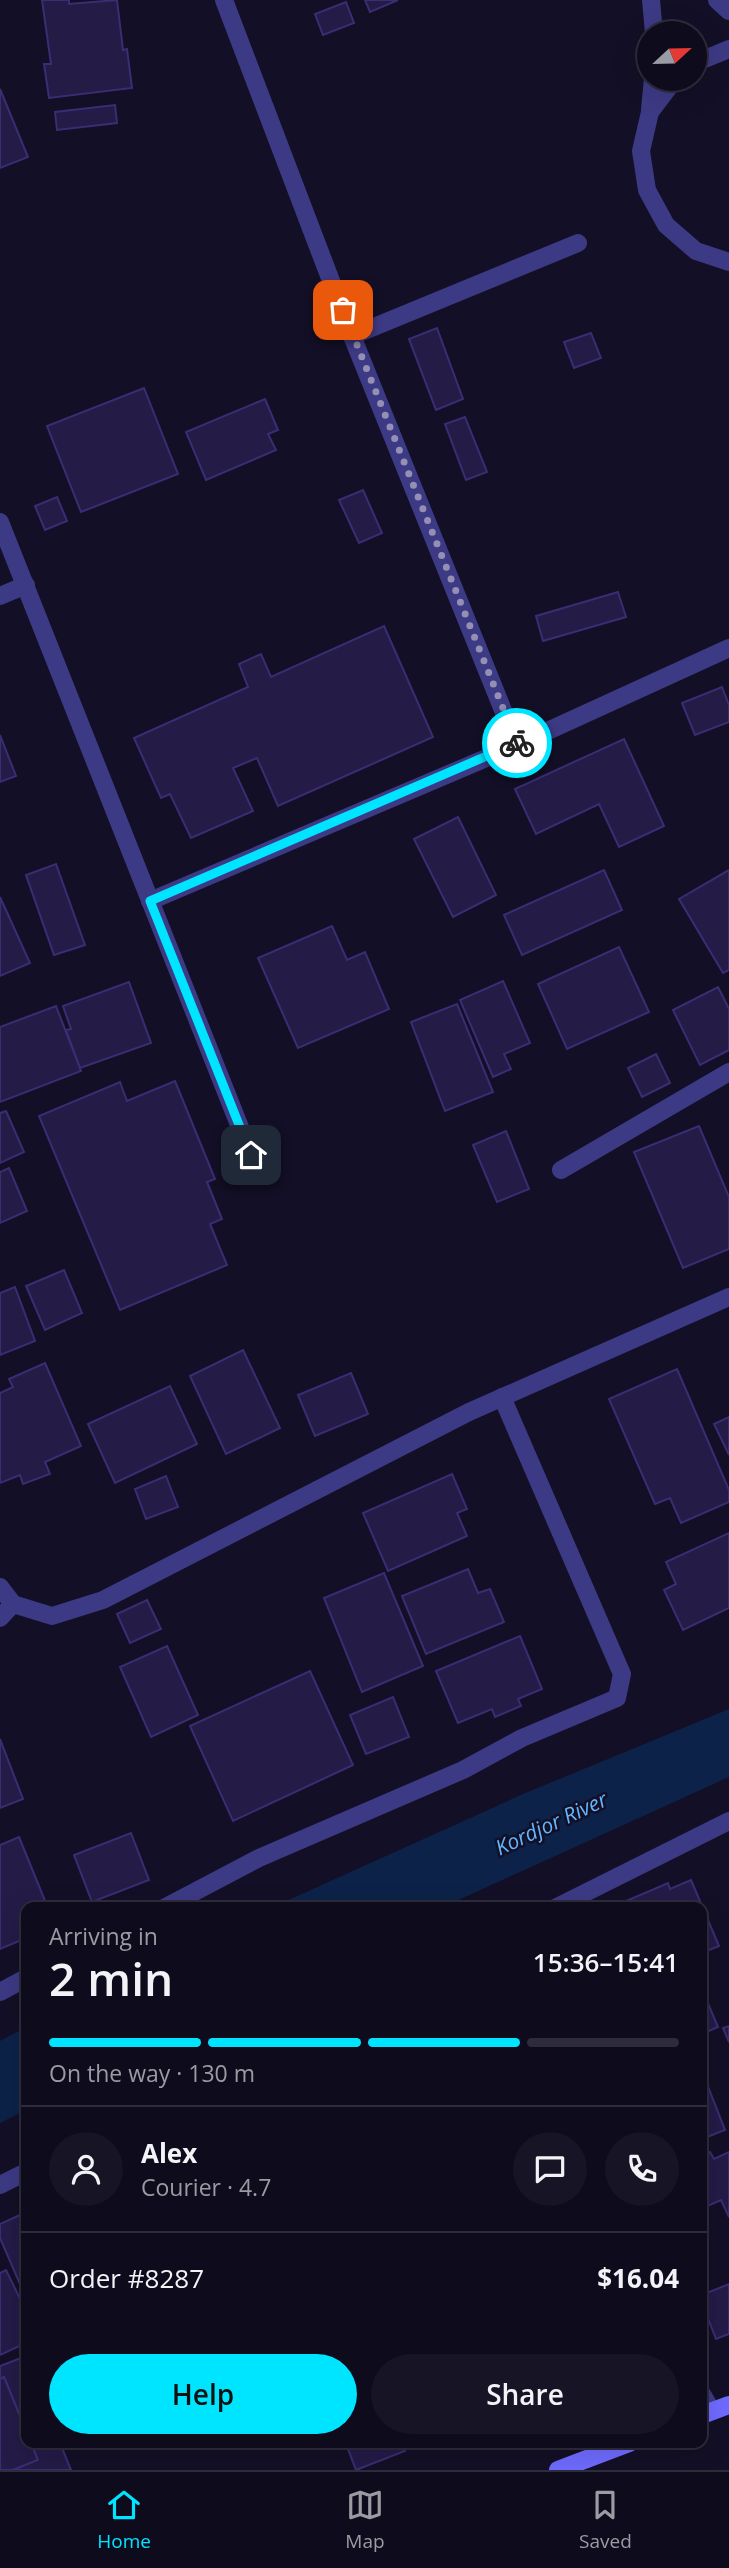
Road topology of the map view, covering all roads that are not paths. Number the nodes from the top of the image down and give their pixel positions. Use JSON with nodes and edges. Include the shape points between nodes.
{"nodes":[{"id":1,"x":224,"y":0,"type":"edge"},
{"id":2,"x":651,"y":0,"type":"edge"},
{"id":3,"x":717,"y":0,"type":"edge"},
{"id":4,"x":729,"y":11,"type":"edge"},
{"id":5,"x":653,"y":21,"type":"edge"},
{"id":6,"x":729,"y":49,"type":"edge"},
{"id":7,"x":707,"y":58,"type":"edge"},
{"id":8,"x":652,"y":91,"type":"edge"},
{"id":9,"x":666,"y":91,"type":"edge"},
{"id":10,"x":650,"y":112,"type":"junction"},
{"id":11,"x":578,"y":243,"type":"dead end"},
{"id":12,"x":729,"y":262,"type":"edge"},
{"id":13,"x":352,"y":336,"type":"junction"},
{"id":14,"x":0,"y":522,"type":"edge"},
{"id":15,"x":26,"y":585,"type":"junction"},
{"id":16,"x":0,"y":596,"type":"edge"},
{"id":17,"x":729,"y":648,"type":"edge"},
{"id":18,"x":517,"y":745,"type":"junction"},
{"id":19,"x":150,"y":901,"type":"junction"},
{"id":20,"x":729,"y":1072,"type":"edge"},
{"id":21,"x":251,"y":1155,"type":"dead end"},
{"id":22,"x":561,"y":1170,"type":"dead end"},
{"id":23,"x":729,"y":1297,"type":"edge"},
{"id":24,"x":502,"y":1397,"type":"junction"},
{"id":25,"x":0,"y":1587,"type":"edge"},
{"id":26,"x":13,"y":1604,"type":"junction"},
{"id":27,"x":0,"y":1618,"type":"edge"},
{"id":28,"x":729,"y":1821,"type":"edge"},
{"id":29,"x":175,"y":1902,"type":"edge"},
{"id":30,"x":567,"y":1902,"type":"edge"},
{"id":31,"x":21,"y":1981,"type":"edge"},
{"id":32,"x":0,"y":1992,"type":"edge"},
{"id":33,"x":21,"y":2174,"type":"edge"},
{"id":34,"x":0,"y":2185,"type":"edge"},
{"id":35,"x":729,"y":2405,"type":"edge"},
{"id":36,"x":707,"y":2413,"type":"edge"},
{"id":37,"x":616,"y":2448,"type":"edge"},
{"id":38,"x":558,"y":2470,"type":"edge"}],
"edges":[{"from":1,"to":13,"type":"street"},
{"from":2,"to":5,"type":"street"},
{"from":3,"to":4,"type":"street"},
{"from":6,"to":7,"type":"street"},
{"from":8,"to":10,"type":"street"},
{"from":9,"to":10,"type":"street"},
{"from":10,"to":12,"type":"street","via":[[641,151],[647,190],[666,225],[696,251]]},
{"from":11,"to":13,"type":"street"},
{"from":13,"to":18,"type":"street"},
{"from":14,"to":15,"type":"street"},
{"from":15,"to":16,"type":"street"},
{"from":15,"to":19,"type":"street"},
{"from":17,"to":18,"type":"street"},
{"from":18,"to":19,"type":"street"},
{"from":19,"to":21,"type":"street"},
{"from":20,"to":22,"type":"street"},
{"from":23,"to":24,"type":"street"},
{"from":24,"to":26,"type":"street","via":[[103,1600],[52,1616]]},
{"from":24,"to":29,"type":"street","via":[[622,1675],[617,1698],[259,1858]]},
{"from":25,"to":26,"type":"street"},
{"from":26,"to":27,"type":"street"},
{"from":28,"to":30,"type":"street"},
{"from":31,"to":32,"type":"street"},
{"from":33,"to":34,"type":"street"},
{"from":35,"to":36,"type":"main road"},
{"from":37,"to":38,"type":"main road"}]}
